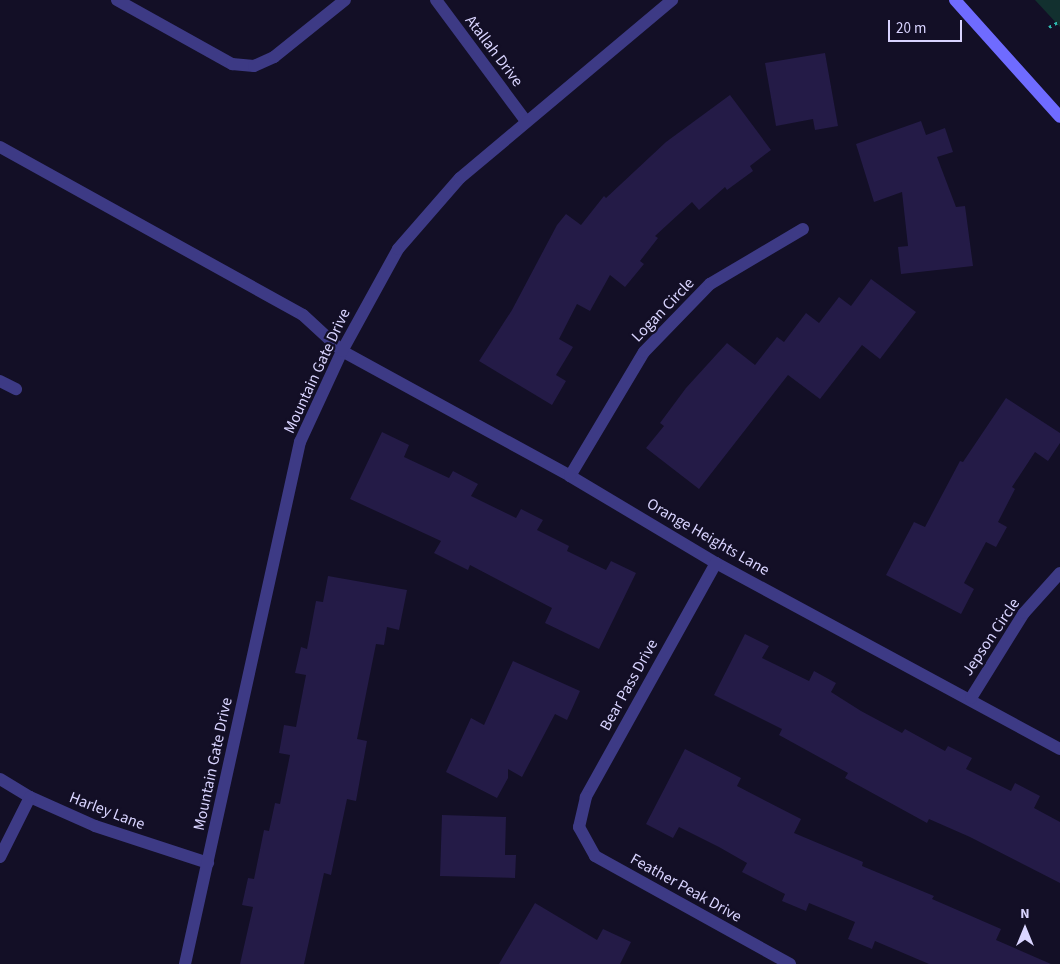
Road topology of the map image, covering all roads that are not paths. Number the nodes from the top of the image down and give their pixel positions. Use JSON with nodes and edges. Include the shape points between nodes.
{"nodes":[{"id":1,"x":117,"y":0,"type":"edge"},
{"id":2,"x":345,"y":0,"type":"edge"},
{"id":3,"x":436,"y":0,"type":"edge"},
{"id":4,"x":672,"y":0,"type":"edge"},
{"id":5,"x":955,"y":0,"type":"edge"},
{"id":6,"x":1060,"y":117,"type":"edge"},
{"id":7,"x":526,"y":121,"type":"junction"},
{"id":8,"x":0,"y":147,"type":"edge"},
{"id":9,"x":803,"y":230,"type":"dead end"},
{"id":10,"x":342,"y":351,"type":"junction"},
{"id":11,"x":0,"y":380,"type":"edge"},
{"id":12,"x":16,"y":389,"type":"dead end"},
{"id":13,"x":570,"y":476,"type":"junction"},
{"id":14,"x":716,"y":563,"type":"junction"},
{"id":15,"x":1060,"y":573,"type":"edge"},
{"id":16,"x":971,"y":698,"type":"junction"},
{"id":17,"x":1060,"y":749,"type":"edge"},
{"id":18,"x":0,"y":779,"type":"edge"},
{"id":19,"x":30,"y":796,"type":"junction"},
{"id":20,"x":579,"y":827,"type":"joint"},
{"id":21,"x":0,"y":857,"type":"edge"},
{"id":22,"x":208,"y":862,"type":"junction"},
{"id":23,"x":185,"y":964,"type":"edge"},
{"id":24,"x":790,"y":964,"type":"edge"}],
"edges":[{"from":1,"to":2,"type":"street","via":[[232,64],[254,66],[274,57]]},
{"from":3,"to":7,"type":"street","name":"Atallah Drive"},
{"from":4,"to":7,"type":"street","name":"Mountain Gate Drive"},
{"from":5,"to":6,"type":"main road"},
{"from":7,"to":10,"type":"street","name":"Mountain Gate Drive","via":[[460,178],[398,249]]},
{"from":8,"to":10,"type":"street","name":"Orange Heights Lane","via":[[303,315]]},
{"from":9,"to":13,"type":"street","name":"Logan Circle","via":[[710,284],[644,352]]},
{"from":10,"to":13,"type":"street","name":"Orange Heights Lane"},
{"from":10,"to":22,"type":"street","name":"Mountain Gate Drive","via":[[300,442]]},
{"from":11,"to":12,"type":"street"},
{"from":13,"to":14,"type":"street","name":"Orange Heights Lane"},
{"from":14,"to":16,"type":"street","name":"Orange Heights Lane"},
{"from":14,"to":20,"type":"street","name":"Bear Pass Drive","via":[[586,796]]},
{"from":15,"to":16,"type":"street","name":"Jepson Circle","via":[[1024,613]]},
{"from":16,"to":17,"type":"street","name":"Orange Heights Lane"},
{"from":18,"to":19,"type":"street","name":"Harley Lane"},
{"from":19,"to":21,"type":"street"},
{"from":19,"to":22,"type":"street","name":"Harley Lane","via":[[95,826]]},
{"from":20,"to":24,"type":"street","name":"Feather Peak Drive","via":[[595,856]]},
{"from":22,"to":23,"type":"street","name":"Mountain Gate Drive"}]}
